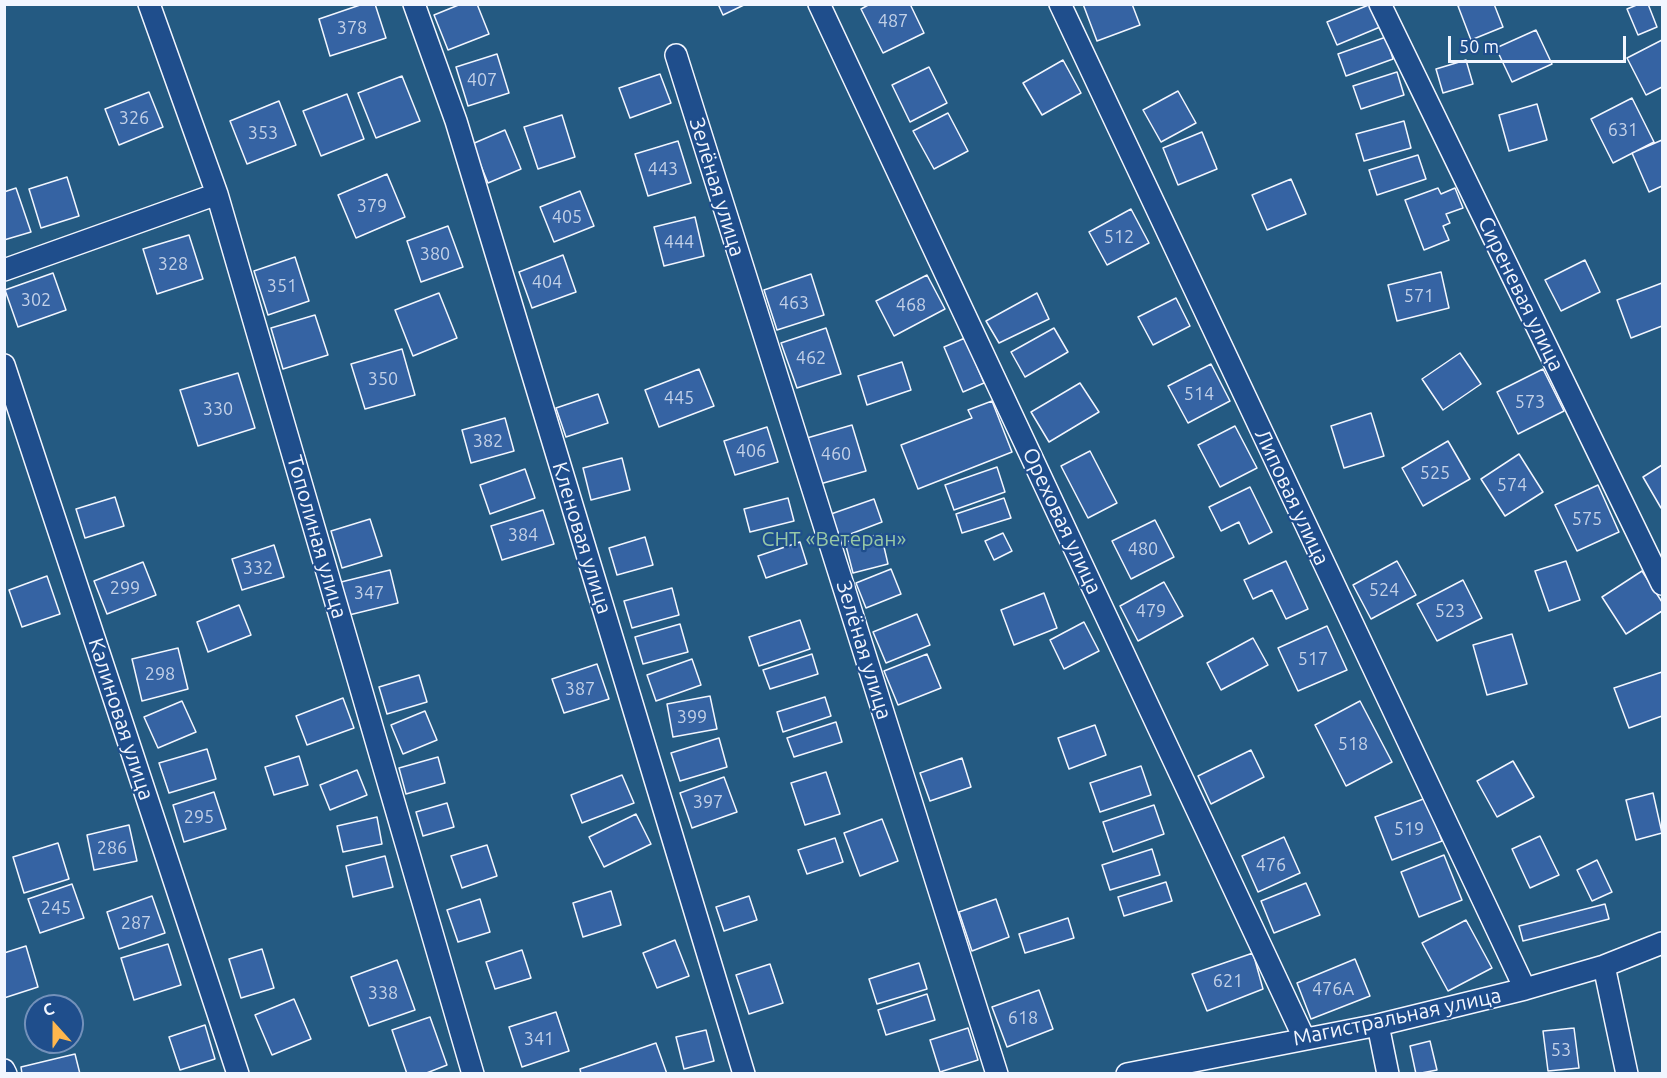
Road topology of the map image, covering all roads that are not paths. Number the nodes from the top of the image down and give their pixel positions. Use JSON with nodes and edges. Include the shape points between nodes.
{"nodes":[{"id":1,"x":149,"y":4,"type":"edge"},
{"id":2,"x":414,"y":4,"type":"edge"},
{"id":3,"x":819,"y":4,"type":"edge"},
{"id":4,"x":1060,"y":4,"type":"edge"},
{"id":5,"x":1380,"y":4,"type":"edge"},
{"id":6,"x":676,"y":55,"type":"dead end"},
{"id":7,"x":217,"y":194,"type":"junction"},
{"id":8,"x":4,"y":270,"type":"edge"},
{"id":9,"x":4,"y":366,"type":"edge"},
{"id":10,"x":1662,"y":584,"type":"edge"},
{"id":11,"x":1662,"y":943,"type":"edge"},
{"id":12,"x":1604,"y":966,"type":"junction"},
{"id":13,"x":1525,"y":989,"type":"junction"},
{"id":14,"x":1378,"y":1025,"type":"junction"},
{"id":15,"x":1304,"y":1038,"type":"junction"},
{"id":16,"x":1152,"y":1071,"type":"edge"},
{"id":17,"x":238,"y":1074,"type":"edge"},
{"id":18,"x":473,"y":1074,"type":"edge"},
{"id":19,"x":744,"y":1074,"type":"edge"},
{"id":20,"x":997,"y":1074,"type":"edge"},
{"id":21,"x":1127,"y":1074,"type":"edge"},
{"id":22,"x":1388,"y":1074,"type":"edge"},
{"id":23,"x":1627,"y":1074,"type":"edge"}],
"edges":[{"from":1,"to":7,"type":"street","name":"Тополиная улица"},
{"from":2,"to":19,"type":"street","name":"Кленовая улица","via":[[456,122]]},
{"from":3,"to":15,"type":"street","name":"Ореховая улица"},
{"from":4,"to":13,"type":"street","name":"Липовая улица"},
{"from":5,"to":10,"type":"street","name":"Сиреневая улица"},
{"from":6,"to":20,"type":"street","name":"Зелёная улица"},
{"from":7,"to":8,"type":"street"},
{"from":7,"to":18,"type":"street","name":"Тополиная улица"},
{"from":9,"to":17,"type":"street","name":"Калиновая улица"},
{"from":11,"to":12,"type":"street","name":"Магистральная улица"},
{"from":12,"to":13,"type":"street","name":"Магистральная улица"},
{"from":12,"to":23,"type":"street"},
{"from":13,"to":14,"type":"street","name":"Магистральная улица"},
{"from":14,"to":15,"type":"street","name":"Магистральная улица"},
{"from":14,"to":22,"type":"street"},
{"from":15,"to":16,"type":"street","name":"Магистральная улица"},
{"from":16,"to":21,"type":"street","name":"Магистральная улица"}]}
